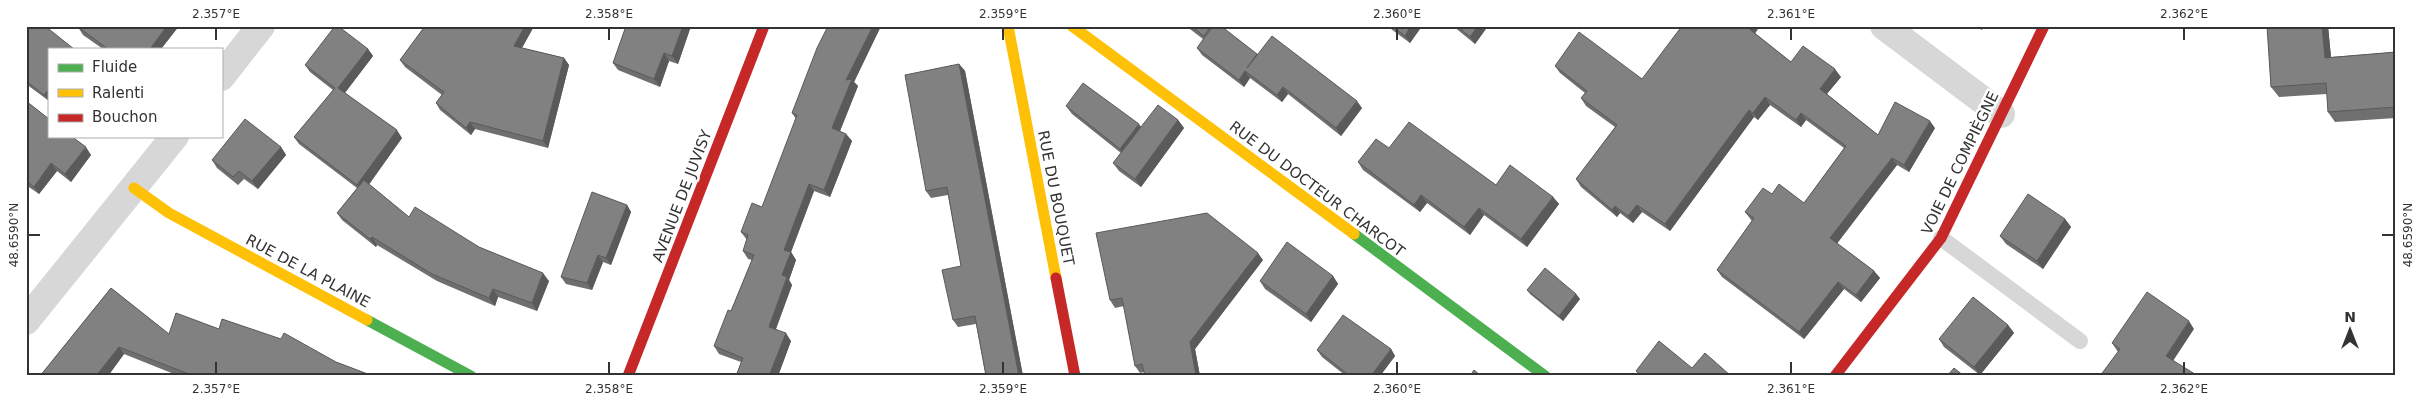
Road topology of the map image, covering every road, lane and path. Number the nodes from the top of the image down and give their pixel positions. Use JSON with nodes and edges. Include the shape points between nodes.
{"nodes":[{"id":1,"x":261,"y":26,"type":"edge"},
{"id":2,"x":764,"y":26,"type":"edge"},
{"id":3,"x":1008,"y":26,"type":"edge"},
{"id":4,"x":1072,"y":26,"type":"edge"},
{"id":5,"x":1884,"y":26,"type":"edge"},
{"id":6,"x":2044,"y":26,"type":"edge"},
{"id":7,"x":222,"y":76,"type":"edge"},
{"id":8,"x":2001,"y":114,"type":"junction"},
{"id":9,"x":173,"y":138,"type":"edge"},
{"id":10,"x":134,"y":188,"type":"junction"},
{"id":11,"x":1941,"y":238,"type":"junction"},
{"id":12,"x":35,"y":294,"type":"edge"},
{"id":13,"x":26,"y":321,"type":"edge"},
{"id":14,"x":2080,"y":340,"type":"dead end"},
{"id":15,"x":471,"y":376,"type":"edge"},
{"id":16,"x":628,"y":376,"type":"edge"},
{"id":17,"x":1075,"y":376,"type":"edge"},
{"id":18,"x":1544,"y":376,"type":"edge"},
{"id":19,"x":1835,"y":376,"type":"edge"}],
"edges":[{"from":1,"to":7,"type":"street"},
{"from":2,"to":16,"type":"street","name":"AVENUE DE JUVISY"},
{"from":3,"to":17,"type":"street","name":"RUE DU BOUQUET"},
{"from":4,"to":18,"type":"street","name":"RUE DU DOCTEUR CHARCOT"},
{"from":5,"to":8,"type":"street"},
{"from":6,"to":8,"type":"street","name":"VOIE DE COMPIÈGNE"},
{"from":8,"to":11,"type":"street","name":"VOIE DE COMPIÈGNE"},
{"from":9,"to":10,"type":"street"},
{"from":10,"to":12,"type":"street"},
{"from":10,"to":15,"type":"street","name":"RUE DE LA PLAINE","via":[[169,213]]},
{"from":11,"to":14,"type":"lane"},
{"from":11,"to":19,"type":"street","name":"VOIE DE COMPIÈGNE"},
{"from":12,"to":13,"type":"street"}]}
